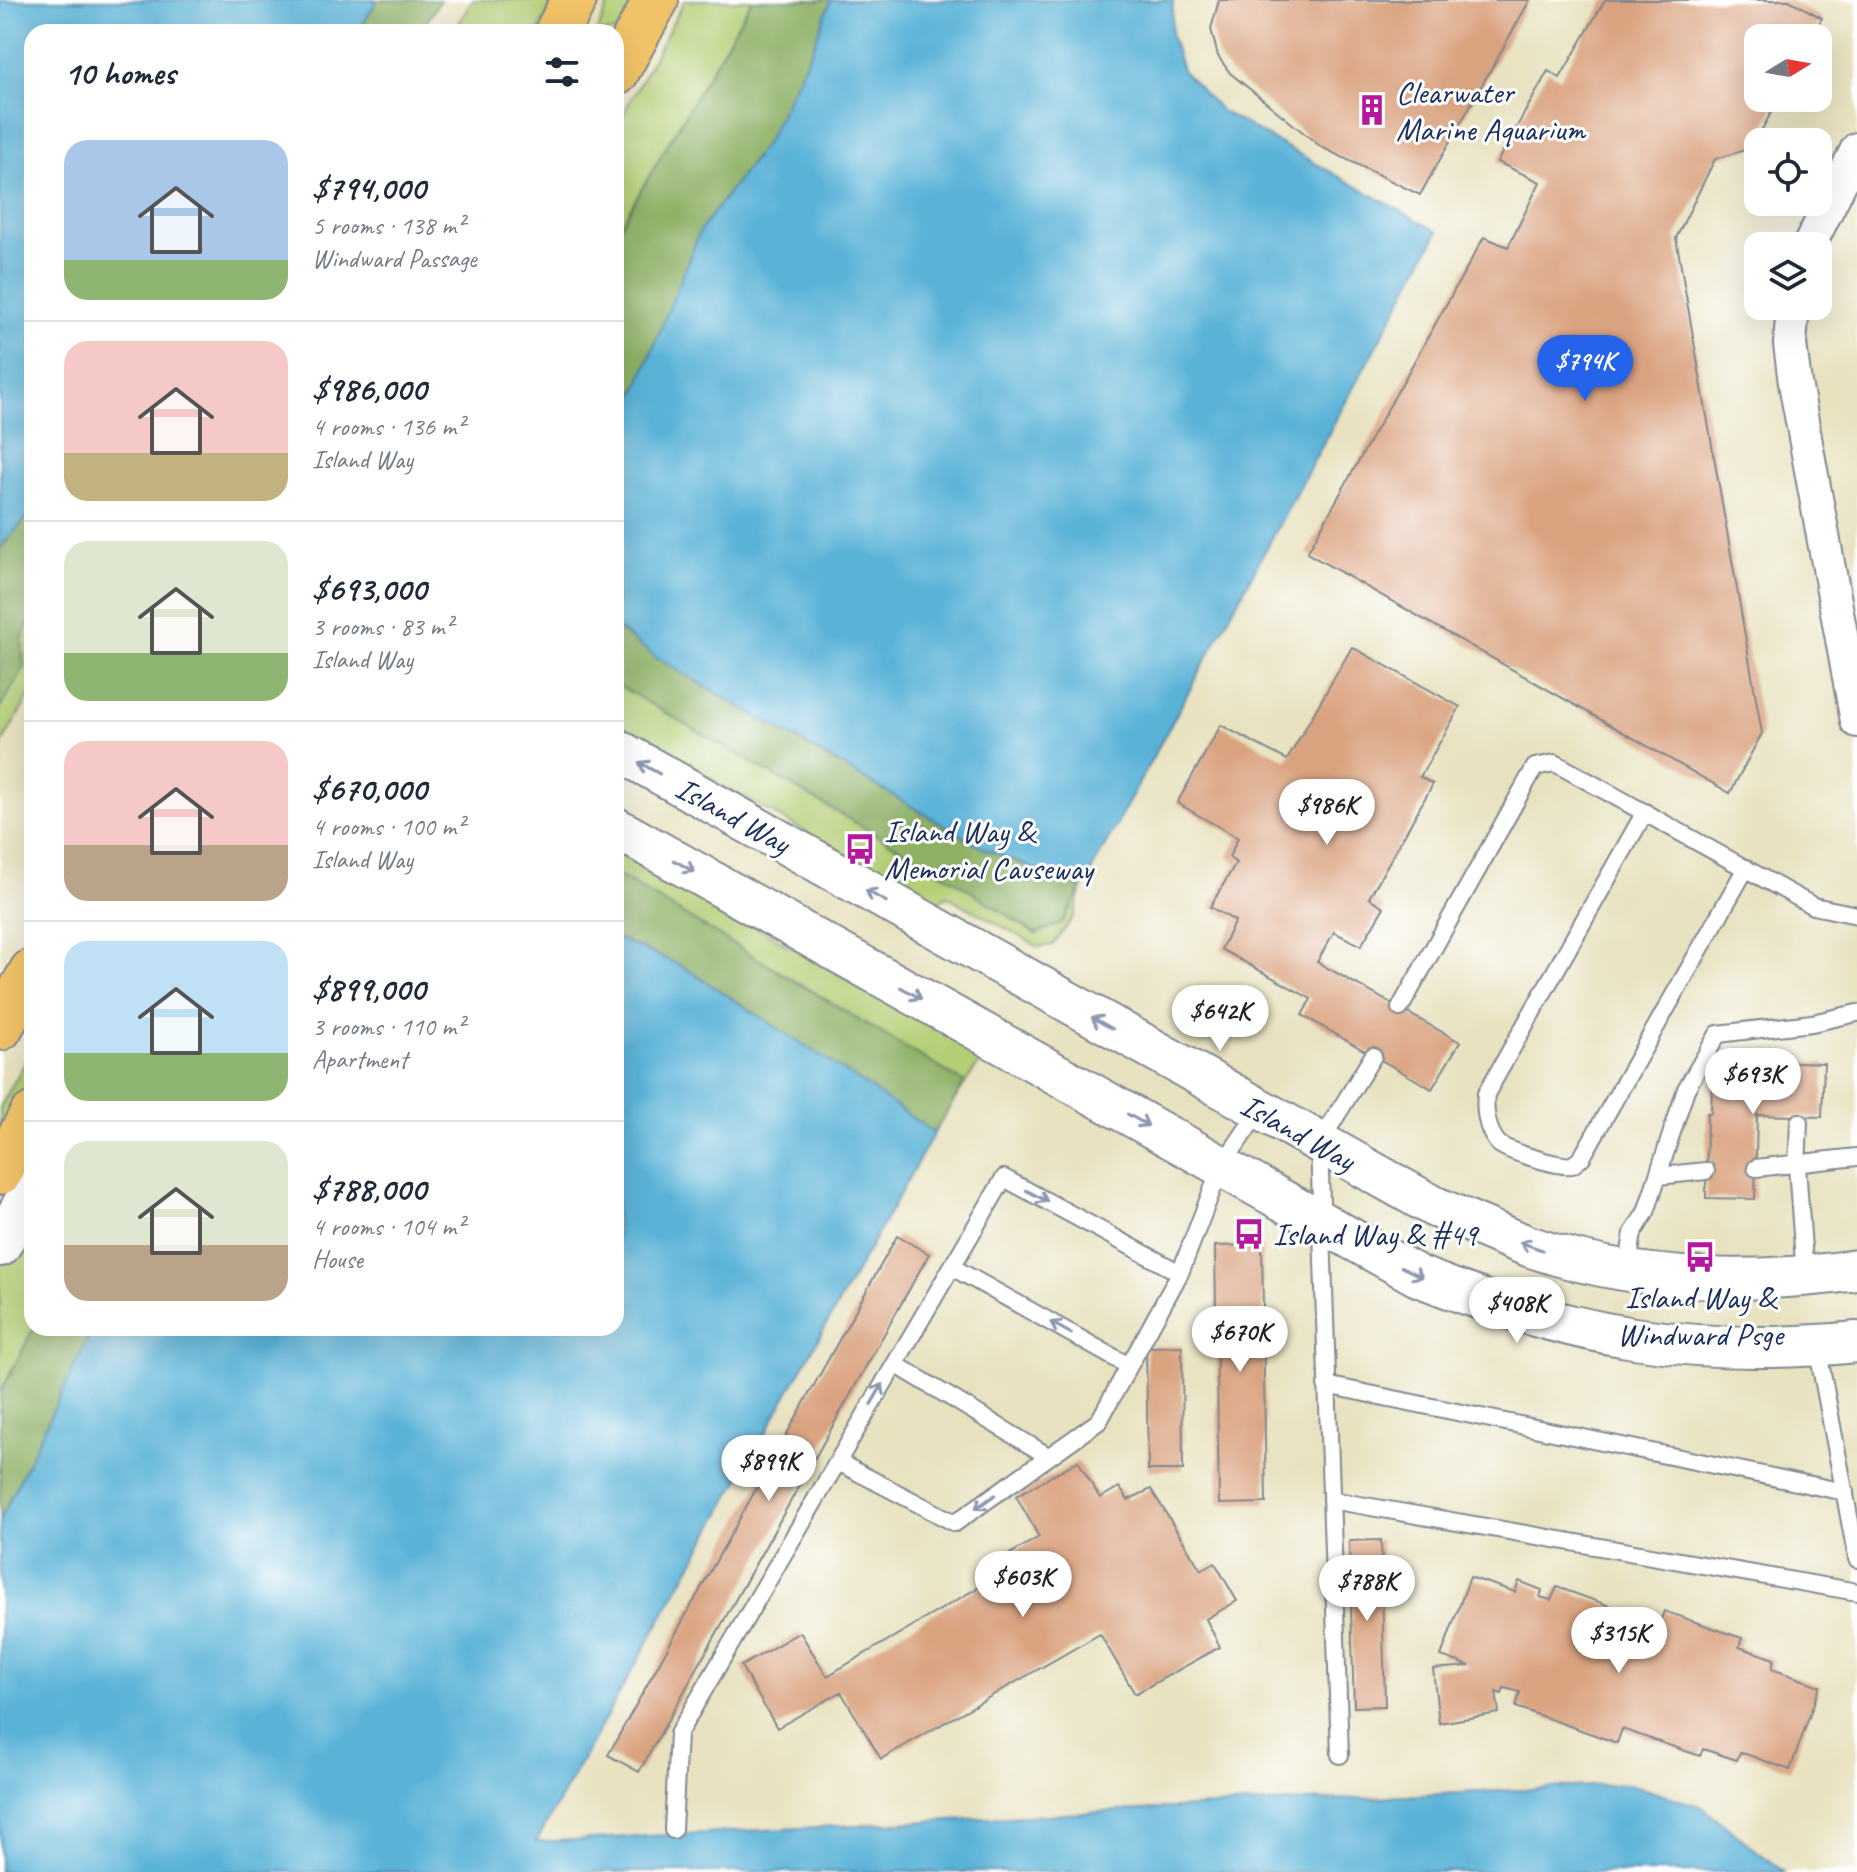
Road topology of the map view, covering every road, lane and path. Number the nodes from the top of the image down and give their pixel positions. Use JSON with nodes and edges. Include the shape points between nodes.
{"nodes":[{"id":1,"x":574,"y":0,"type":"edge"},
{"id":2,"x":656,"y":0,"type":"edge"},
{"id":3,"x":561,"y":24,"type":"edge"},
{"id":4,"x":624,"y":58,"type":"edge"},
{"id":5,"x":1857,"y":149,"type":"edge"},
{"id":6,"x":1816,"y":232,"type":"edge"},
{"id":7,"x":1792,"y":320,"type":"edge"},
{"id":8,"x":1850,"y":633,"type":"edge"},
{"id":9,"x":1857,"y":721,"type":"edge"},
{"id":10,"x":624,"y":754,"type":"edge"},
{"id":11,"x":1645,"y":812,"type":"junction"},
{"id":12,"x":624,"y":832,"type":"edge"},
{"id":13,"x":1746,"y":868,"type":"junction"},
{"id":14,"x":1857,"y":915,"type":"edge"},
{"id":15,"x":24,"y":985,"type":"edge"},
{"id":16,"x":1400,"y":1008,"type":"dead end"},
{"id":17,"x":1857,"y":1013,"type":"edge"},
{"id":18,"x":0,"y":1028,"type":"edge"},
{"id":19,"x":1373,"y":1056,"type":"dead end"},
{"id":20,"x":1259,"y":1111,"type":"junction"},
{"id":21,"x":1799,"y":1122,"type":"dead end"},
{"id":22,"x":24,"y":1129,"type":"edge"},
{"id":23,"x":1319,"y":1144,"type":"junction"},
{"id":24,"x":1857,"y":1157,"type":"edge"},
{"id":25,"x":1797,"y":1166,"type":"junction"},
{"id":26,"x":1221,"y":1167,"type":"junction"},
{"id":27,"x":1756,"y":1168,"type":"dead end"},
{"id":28,"x":1706,"y":1171,"type":"dead end"},
{"id":29,"x":0,"y":1172,"type":"edge"},
{"id":30,"x":1658,"y":1176,"type":"junction"},
{"id":31,"x":24,"y":1202,"type":"edge"},
{"id":32,"x":1320,"y":1224,"type":"junction"},
{"id":33,"x":0,"y":1246,"type":"edge"},
{"id":34,"x":952,"y":1267,"type":"junction"},
{"id":35,"x":1857,"y":1270,"type":"edge"},
{"id":36,"x":1627,"y":1271,"type":"junction"},
{"id":37,"x":1180,"y":1273,"type":"junction"},
{"id":38,"x":1805,"y":1277,"type":"junction"},
{"id":39,"x":1857,"y":1342,"type":"edge"},
{"id":40,"x":1817,"y":1346,"type":"junction"},
{"id":41,"x":895,"y":1364,"type":"junction"},
{"id":42,"x":1129,"y":1366,"type":"junction"},
{"id":43,"x":1326,"y":1385,"type":"junction"},
{"id":44,"x":1048,"y":1456,"type":"junction"},
{"id":45,"x":838,"y":1462,"type":"junction"},
{"id":46,"x":1845,"y":1492,"type":"junction"},
{"id":47,"x":1331,"y":1500,"type":"junction"},
{"id":48,"x":1857,"y":1559,"type":"edge"},
{"id":49,"x":1857,"y":1592,"type":"edge"},
{"id":50,"x":1340,"y":1755,"type":"dead end"},
{"id":51,"x":673,"y":1830,"type":"dead end"}],
"edges":[{"from":1,"to":3,"type":"main road"},
{"from":2,"to":4,"type":"main road"},
{"from":5,"to":6,"type":"street"},
{"from":7,"to":8,"type":"street","via":[[1795,383]]},
{"from":8,"to":9,"type":"street"},
{"from":20,"to":10,"type":"street","name":"Island Way","one_way":true},
{"from":11,"to":13,"type":"lane"},
{"from":11,"to":13,"type":"lane","via":[[1486,1094],[1484,1110],[1495,1141],[1504,1148],[1560,1165],[1582,1157]]},
{"from":11,"to":16,"type":"lane","via":[[1555,763],[1535,767]]},
{"from":12,"to":26,"type":"street","one_way":true},
{"from":13,"to":14,"type":"lane","via":[[1813,906]]},
{"from":15,"to":18,"type":"main road"},
{"from":17,"to":30,"type":"lane","via":[[1718,1034],[1686,1089]]},
{"from":19,"to":23,"type":"lane"},
{"from":20,"to":23,"type":"street","name":"Island Way"},
{"from":20,"to":26,"type":"lane"},
{"from":21,"to":25,"type":"lane"},
{"from":22,"to":29,"type":"main road"},
{"from":23,"to":32,"type":"lane"},
{"from":36,"to":23,"type":"street","name":"Island Way","one_way":true,"via":[[1533,1247],[1435,1207]]},
{"from":24,"to":25,"type":"lane"},
{"from":25,"to":27,"type":"lane"},
{"from":25,"to":38,"type":"lane"},
{"from":26,"to":32,"type":"street"},
{"from":26,"to":37,"type":"lane"},
{"from":28,"to":30,"type":"lane"},
{"from":30,"to":36,"type":"lane","via":[[1633,1233]]},
{"from":31,"to":33,"type":"street"},
{"from":32,"to":40,"type":"street","one_way":true,"via":[[1418,1276],[1498,1307],[1583,1330],[1685,1346]]},
{"from":32,"to":43,"type":"lane"},
{"from":34,"to":37,"type":"lane","one_way":true,"via":[[1004,1178]]},
{"from":34,"to":41,"type":"lane"},
{"from":42,"to":34,"type":"lane","one_way":true},
{"from":35,"to":38,"type":"street","name":"Island Way"},
{"from":36,"to":38,"type":"street","name":"Island Way","via":[[1720,1280]]},
{"from":37,"to":42,"type":"lane"},
{"from":39,"to":40,"type":"street"},
{"from":40,"to":46,"type":"lane"},
{"from":41,"to":44,"type":"lane"},
{"from":45,"to":41,"type":"lane","one_way":true},
{"from":42,"to":44,"type":"lane","via":[[1099,1421]]},
{"from":43,"to":46,"type":"lane"},
{"from":43,"to":47,"type":"lane"},
{"from":44,"to":45,"type":"lane","one_way":true,"via":[[955,1523]]},
{"from":45,"to":51,"type":"lane","via":[[678,1734]]},
{"from":46,"to":48,"type":"lane"},
{"from":47,"to":49,"type":"lane"},
{"from":47,"to":50,"type":"lane"}]}
